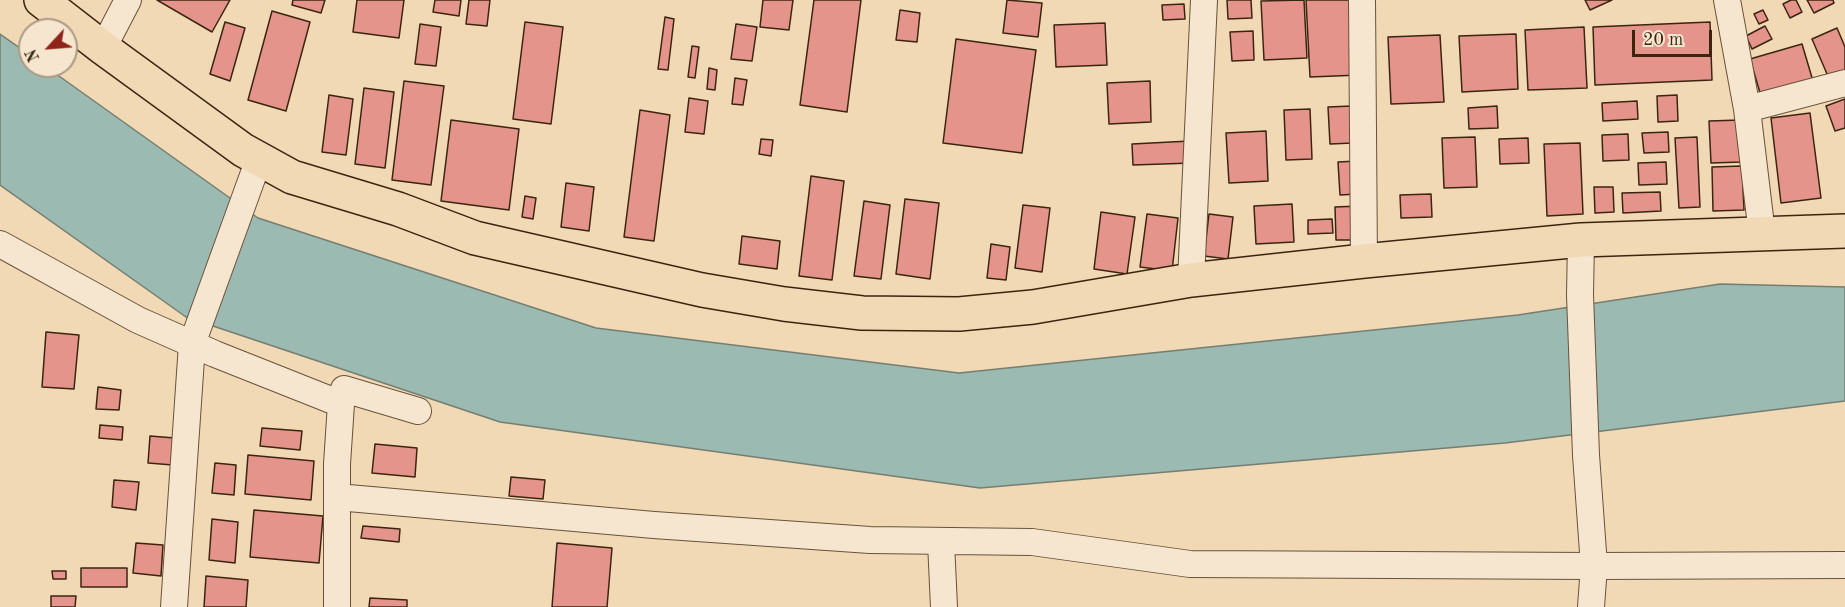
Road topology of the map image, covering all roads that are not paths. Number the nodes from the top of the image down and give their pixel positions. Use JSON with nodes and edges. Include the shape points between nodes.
{"nodes":[{"id":1,"x":41,"y":0,"type":"edge"},
{"id":2,"x":128,"y":0,"type":"edge"},
{"id":3,"x":1204,"y":0,"type":"edge"},
{"id":4,"x":1362,"y":0,"type":"edge"},
{"id":5,"x":1727,"y":0,"type":"edge"},
{"id":6,"x":103,"y":48,"type":"junction"},
{"id":7,"x":1845,"y":83,"type":"edge"},
{"id":8,"x":1747,"y":109,"type":"junction"},
{"id":9,"x":254,"y":173,"type":"junction"},
{"id":10,"x":1845,"y":231,"type":"edge"},
{"id":11,"x":1762,"y":234,"type":"junction"},
{"id":12,"x":1581,"y":240,"type":"junction"},
{"id":13,"x":0,"y":244,"type":"edge"},
{"id":14,"x":1364,"y":261,"type":"junction"},
{"id":15,"x":1191,"y":280,"type":"junction"},
{"id":16,"x":194,"y":337,"type":"junction"},
{"id":17,"x":341,"y":404,"type":"junction"},
{"id":18,"x":418,"y":411,"type":"dead end"},
{"id":19,"x":337,"y":497,"type":"junction"},
{"id":20,"x":941,"y":542,"type":"junction"},
{"id":21,"x":1845,"y":565,"type":"edge"},
{"id":22,"x":1594,"y":566,"type":"junction"},
{"id":23,"x":174,"y":607,"type":"edge"},
{"id":24,"x":336,"y":607,"type":"edge"},
{"id":25,"x":945,"y":607,"type":"edge"},
{"id":26,"x":1591,"y":607,"type":"edge"}],
"edges":[{"from":1,"to":6,"type":"main road"},
{"from":2,"to":6,"type":"street"},
{"from":3,"to":15,"type":"street"},
{"from":4,"to":14,"type":"street"},
{"from":5,"to":8,"type":"street"},
{"from":6,"to":9,"type":"main road","via":[[243,150]]},
{"from":7,"to":8,"type":"street"},
{"from":8,"to":11,"type":"street"},
{"from":9,"to":15,"type":"main road","via":[[292,177],[398,209],[475,238],[702,290],[862,313],[959,314],[1033,307]]},
{"from":9,"to":16,"type":"street"},
{"from":10,"to":11,"type":"main road"},
{"from":11,"to":12,"type":"main road"},
{"from":12,"to":14,"type":"main road"},
{"from":12,"to":22,"type":"street","via":[[1586,455]]},
{"from":13,"to":16,"type":"street","via":[[138,320]]},
{"from":14,"to":15,"type":"main road"},
{"from":16,"to":17,"type":"street"},
{"from":16,"to":23,"type":"street"},
{"from":17,"to":18,"type":"street","via":[[344,389]]},
{"from":17,"to":19,"type":"street"},
{"from":19,"to":20,"type":"street","via":[[654,525]]},
{"from":19,"to":24,"type":"street"},
{"from":20,"to":22,"type":"street","via":[[1032,542],[1190,564]]},
{"from":20,"to":25,"type":"street"},
{"from":21,"to":22,"type":"street"},
{"from":22,"to":26,"type":"street"}]}
